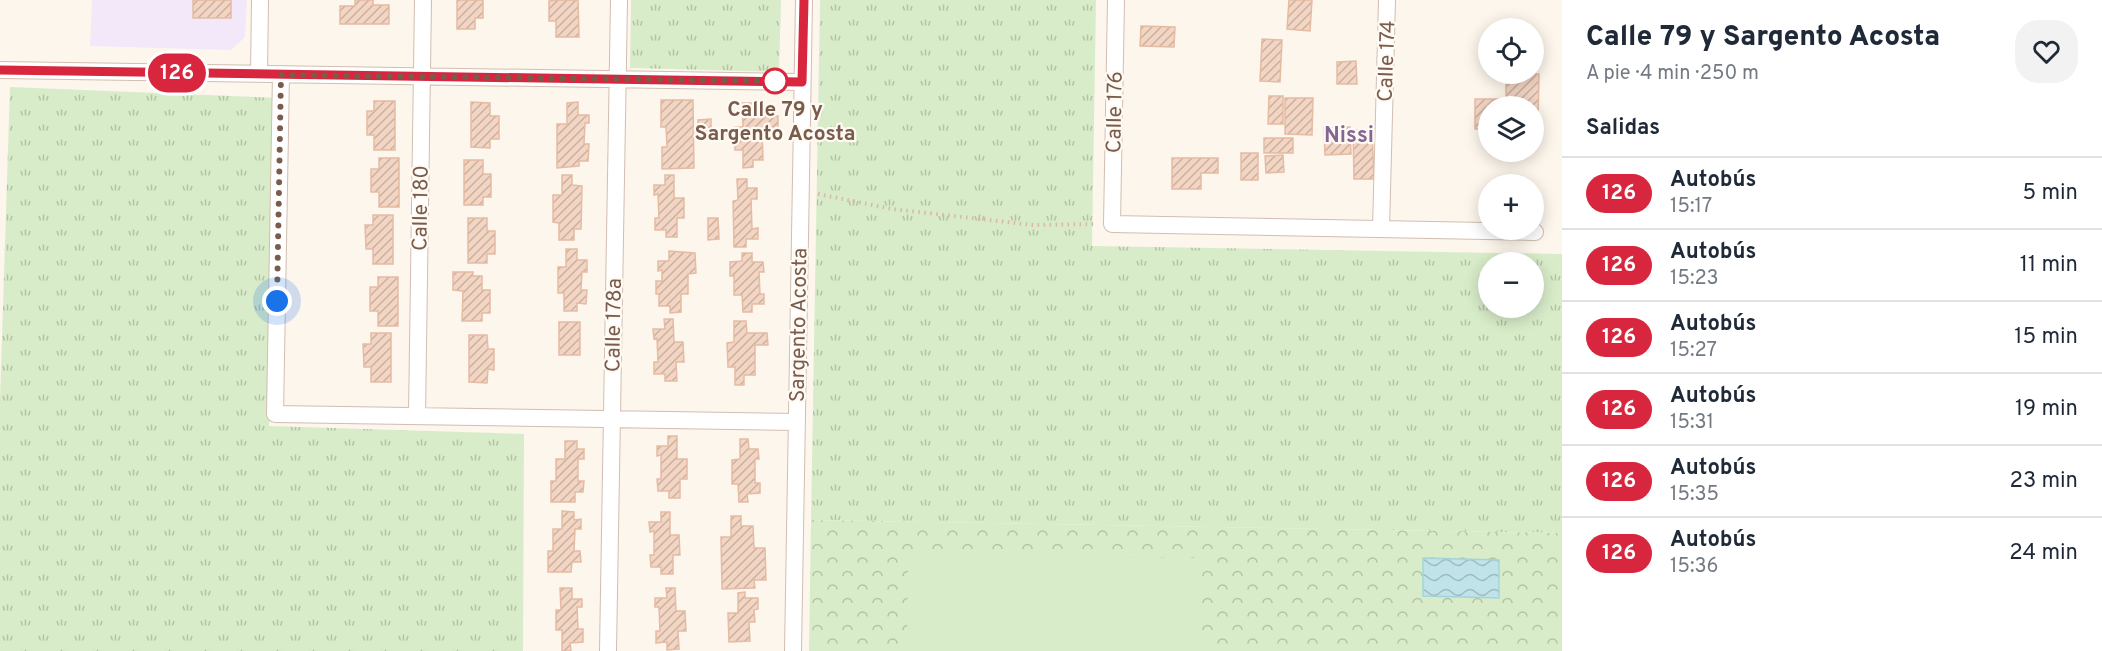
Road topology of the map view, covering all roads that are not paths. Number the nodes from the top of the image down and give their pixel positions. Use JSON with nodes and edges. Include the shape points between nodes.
{"nodes":[{"id":1,"x":260,"y":0,"type":"edge"},
{"id":2,"x":423,"y":0,"type":"edge"},
{"id":3,"x":619,"y":0,"type":"edge"},
{"id":4,"x":804,"y":0,"type":"edge"},
{"id":5,"x":1116,"y":0,"type":"edge"},
{"id":6,"x":1387,"y":0,"type":"edge"},
{"id":7,"x":0,"y":70,"type":"edge"},
{"id":8,"x":259,"y":74,"type":"junction"},
{"id":9,"x":281,"y":75,"type":"junction"},
{"id":10,"x":422,"y":76,"type":"junction"},
{"id":11,"x":617,"y":79,"type":"junction"},
{"id":12,"x":802,"y":82,"type":"junction"},
{"id":13,"x":1381,"y":229,"type":"junction"},
{"id":14,"x":1478,"y":231,"type":"edge"},
{"id":15,"x":417,"y":416,"type":"junction"},
{"id":16,"x":611,"y":419,"type":"junction"},
{"id":17,"x":797,"y":422,"type":"junction"},
{"id":18,"x":608,"y":651,"type":"edge"},
{"id":19,"x":793,"y":651,"type":"edge"}],
"edges":[{"from":1,"to":8,"type":"street"},
{"from":2,"to":10,"type":"street","name":"Calle 180"},
{"from":3,"to":11,"type":"street","name":"Calle 178a"},
{"from":4,"to":12,"type":"street","name":"Sargento Acosta"},
{"from":5,"to":13,"type":"street","name":"Calle 176","via":[[1112,224]]},
{"from":6,"to":13,"type":"street","name":"Calle 174"},
{"from":7,"to":8,"type":"street"},
{"from":8,"to":9,"type":"street"},
{"from":9,"to":10,"type":"street"},
{"from":9,"to":15,"type":"street","via":[[276,414]]},
{"from":10,"to":11,"type":"street"},
{"from":10,"to":15,"type":"street","name":"Calle 180"},
{"from":11,"to":12,"type":"street"},
{"from":11,"to":16,"type":"street","name":"Calle 178a"},
{"from":12,"to":17,"type":"street","name":"Sargento Acosta"},
{"from":13,"to":14,"type":"street"},
{"from":15,"to":16,"type":"street"},
{"from":16,"to":17,"type":"street"},
{"from":16,"to":18,"type":"street","name":"Calle 178a"},
{"from":17,"to":19,"type":"street","name":"Sargento Acosta"}]}
